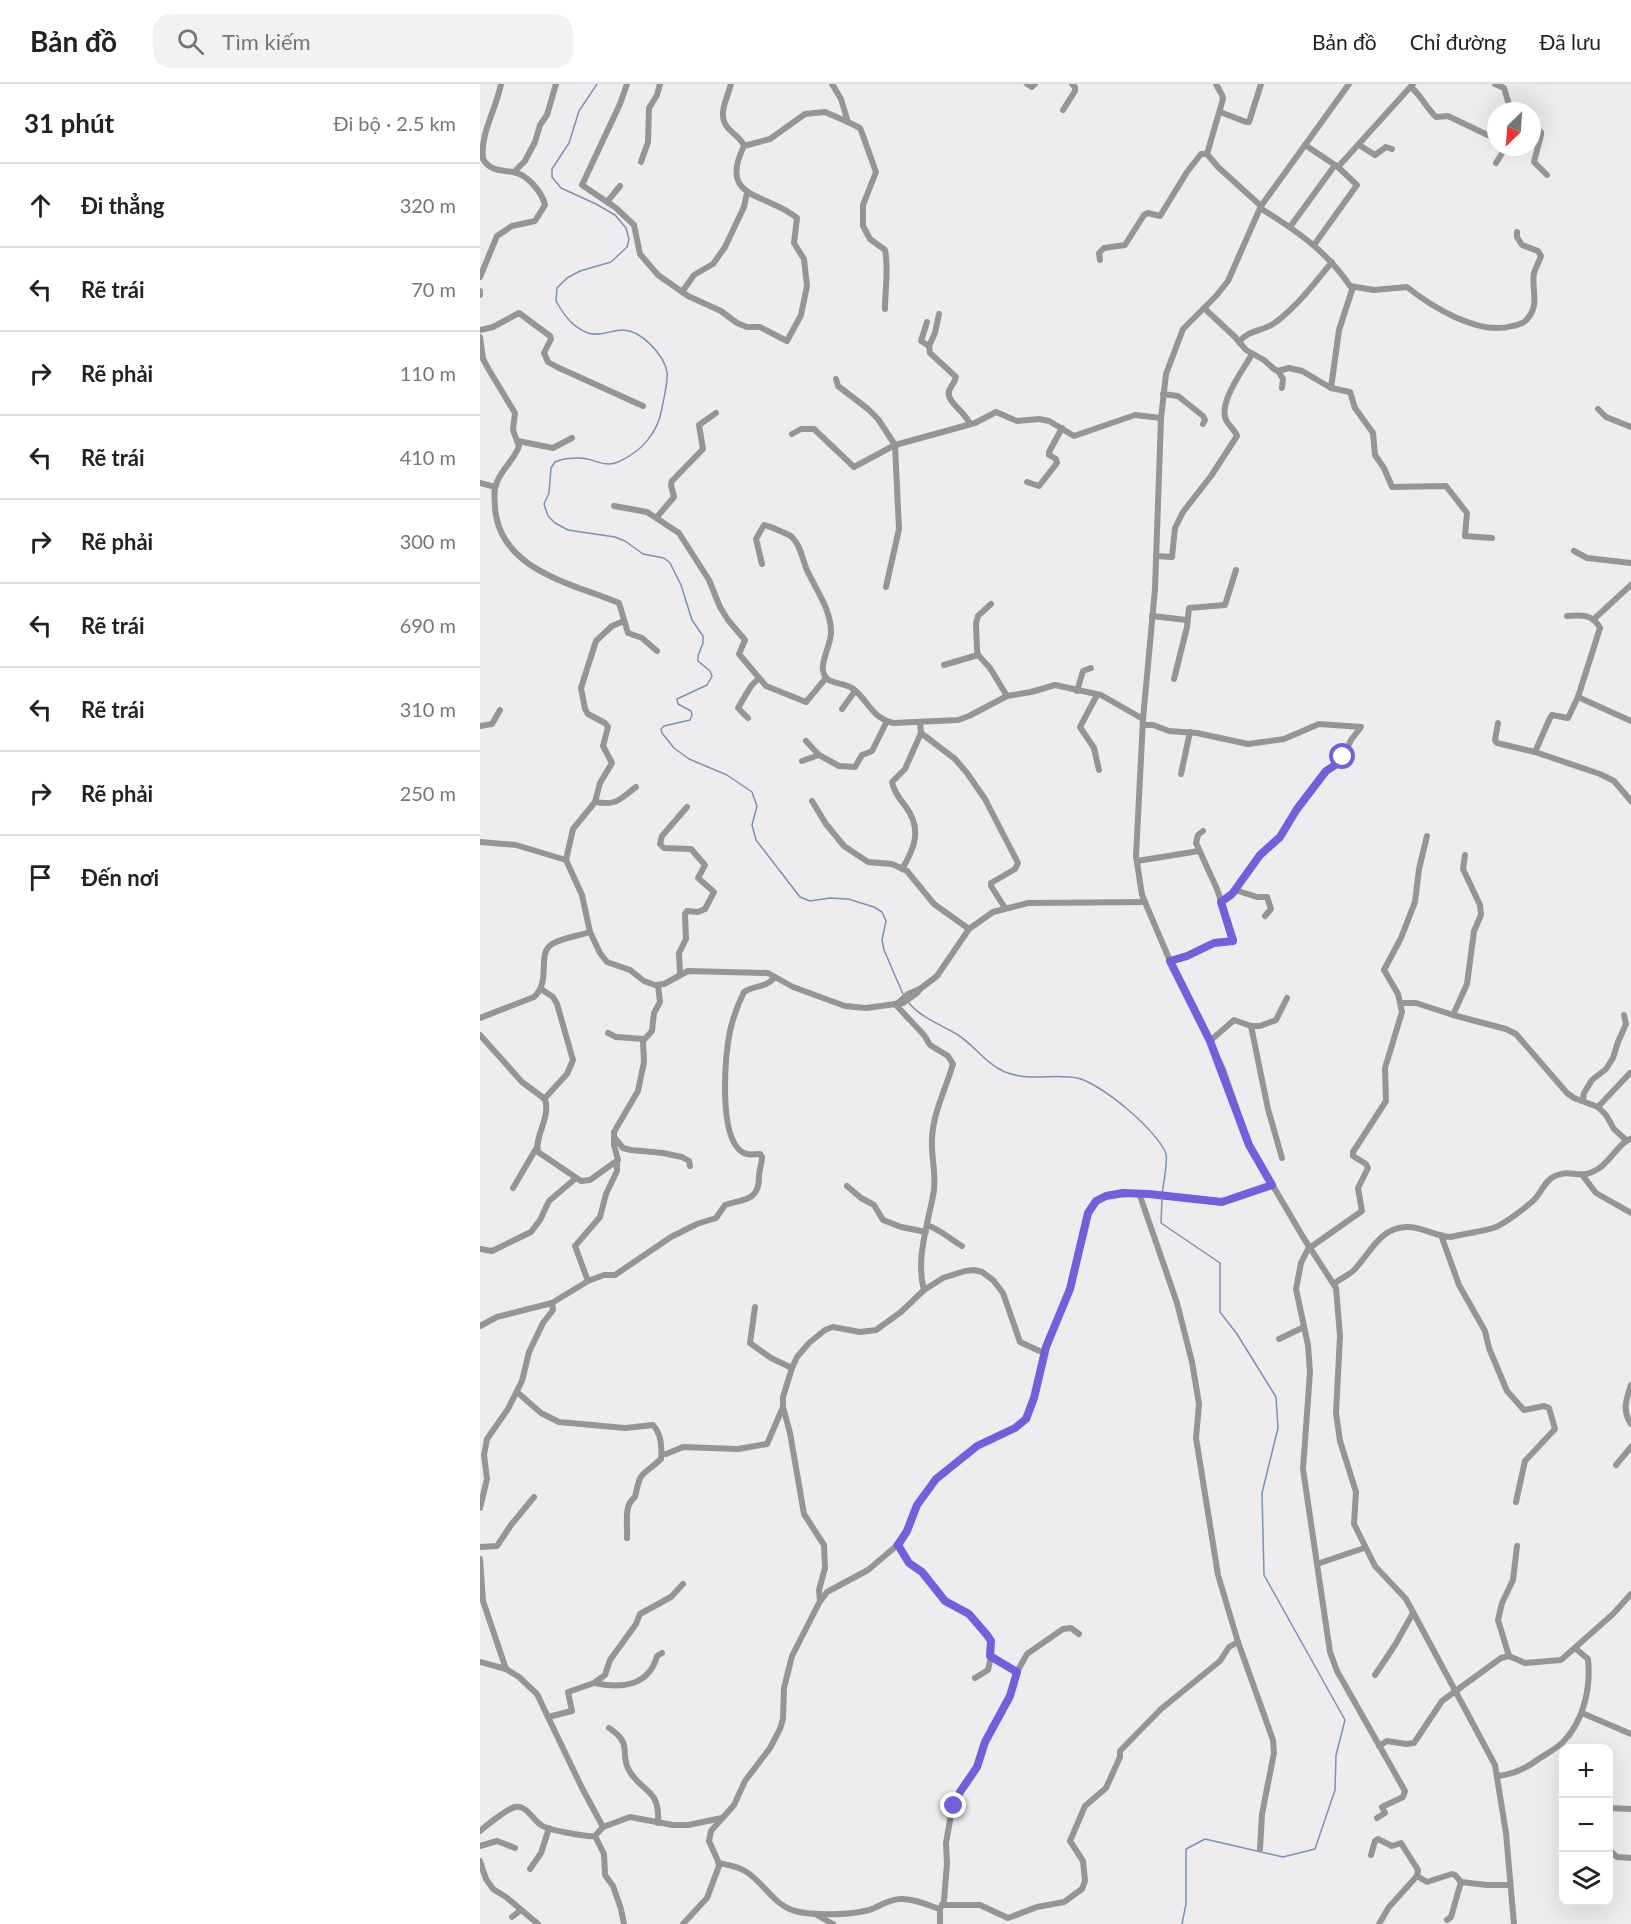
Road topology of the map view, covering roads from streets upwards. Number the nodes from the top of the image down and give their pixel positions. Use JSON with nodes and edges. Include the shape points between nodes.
{"nodes":[{"id":1,"x":501,"y":84,"type":"edge"},
{"id":2,"x":556,"y":84,"type":"edge"},
{"id":3,"x":627,"y":84,"type":"edge"},
{"id":4,"x":660,"y":84,"type":"edge"},
{"id":5,"x":731,"y":84,"type":"edge"},
{"id":6,"x":832,"y":84,"type":"edge"},
{"id":7,"x":1027,"y":84,"type":"edge"},
{"id":8,"x":1035,"y":84,"type":"edge"},
{"id":9,"x":1072,"y":84,"type":"edge"},
{"id":10,"x":1216,"y":84,"type":"edge"},
{"id":11,"x":1262,"y":84,"type":"edge"},
{"id":12,"x":1349,"y":84,"type":"edge"},
{"id":13,"x":1495,"y":84,"type":"edge"},
{"id":14,"x":1412,"y":85,"type":"edge"},
{"id":15,"x":1508,"y":102,"type":"edge"},
{"id":16,"x":1063,"y":110,"type":"dead end"},
{"id":17,"x":1220,"y":112,"type":"junction"},
{"id":18,"x":848,"y":122,"type":"junction"},
{"id":19,"x":1487,"y":136,"type":"edge"},
{"id":20,"x":481,"y":138,"type":"edge"},
{"id":21,"x":1305,"y":145,"type":"junction"},
{"id":22,"x":1359,"y":145,"type":"junction"},
{"id":23,"x":744,"y":147,"type":"junction"},
{"id":24,"x":1392,"y":149,"type":"dead end"},
{"id":25,"x":1207,"y":154,"type":"junction"},
{"id":26,"x":1500,"y":156,"type":"edge"},
{"id":27,"x":1536,"y":156,"type":"edge"},
{"id":28,"x":641,"y":162,"type":"dead end"},
{"id":29,"x":1496,"y":163,"type":"dead end"},
{"id":30,"x":1337,"y":166,"type":"junction"},
{"id":31,"x":514,"y":172,"type":"junction"},
{"id":32,"x":1547,"y":175,"type":"dead end"},
{"id":33,"x":620,"y":186,"type":"dead end"},
{"id":34,"x":747,"y":193,"type":"junction"},
{"id":35,"x":608,"y":202,"type":"junction"},
{"id":36,"x":1261,"y":207,"type":"junction"},
{"id":37,"x":1290,"y":227,"type":"junction"},
{"id":38,"x":1517,"y":232,"type":"dead end"},
{"id":39,"x":1314,"y":245,"type":"junction"},
{"id":40,"x":1100,"y":260,"type":"dead end"},
{"id":41,"x":1332,"y":262,"type":"junction"},
{"id":42,"x":480,"y":277,"type":"edge"},
{"id":43,"x":1353,"y":287,"type":"junction"},
{"id":44,"x":682,"y":292,"type":"junction"},
{"id":45,"x":1204,"y":308,"type":"junction"},
{"id":46,"x":885,"y":309,"type":"dead end"},
{"id":47,"x":939,"y":314,"type":"dead end"},
{"id":48,"x":927,"y":322,"type":"dead end"},
{"id":49,"x":480,"y":330,"type":"edge"},
{"id":50,"x":480,"y":337,"type":"edge"},
{"id":51,"x":1239,"y":342,"type":"junction"},
{"id":52,"x":929,"y":346,"type":"junction"},
{"id":53,"x":1252,"y":354,"type":"junction"},
{"id":54,"x":482,"y":361,"type":"edge"},
{"id":55,"x":1278,"y":370,"type":"junction"},
{"id":56,"x":836,"y":379,"type":"dead end"},
{"id":57,"x":1282,"y":388,"type":"dead end"},
{"id":58,"x":1331,"y":388,"type":"junction"},
{"id":59,"x":1163,"y":394,"type":"junction"},
{"id":60,"x":643,"y":406,"type":"dead end"},
{"id":61,"x":1598,"y":409,"type":"dead end"},
{"id":62,"x":716,"y":412,"type":"dead end"},
{"id":63,"x":1161,"y":418,"type":"junction"},
{"id":64,"x":970,"y":424,"type":"junction"},
{"id":65,"x":1203,"y":424,"type":"dead end"},
{"id":66,"x":1631,"y":427,"type":"edge"},
{"id":67,"x":1062,"y":428,"type":"junction"},
{"id":68,"x":792,"y":434,"type":"dead end"},
{"id":69,"x":572,"y":438,"type":"dead end"},
{"id":70,"x":518,"y":441,"type":"junction"},
{"id":71,"x":894,"y":445,"type":"junction"},
{"id":72,"x":1026,"y":482,"type":"dead end"},
{"id":73,"x":480,"y":483,"type":"edge"},
{"id":74,"x":495,"y":487,"type":"junction"},
{"id":75,"x":614,"y":506,"type":"dead end"},
{"id":76,"x":657,"y":516,"type":"junction"},
{"id":77,"x":1492,"y":538,"type":"dead end"},
{"id":78,"x":1574,"y":551,"type":"dead end"},
{"id":79,"x":1156,"y":556,"type":"junction"},
{"id":80,"x":1631,"y":563,"type":"edge"},
{"id":81,"x":762,"y":564,"type":"dead end"},
{"id":82,"x":1236,"y":570,"type":"dead end"},
{"id":83,"x":1631,"y":585,"type":"edge"},
{"id":84,"x":886,"y":587,"type":"dead end"},
{"id":85,"x":991,"y":603,"type":"dead end"},
{"id":86,"x":1152,"y":616,"type":"junction"},
{"id":87,"x":1567,"y":616,"type":"dead end"},
{"id":88,"x":1594,"y":619,"type":"junction"},
{"id":89,"x":1187,"y":620,"type":"junction"},
{"id":90,"x":624,"y":621,"type":"junction"},
{"id":91,"x":657,"y":651,"type":"dead end"},
{"id":92,"x":978,"y":655,"type":"junction"},
{"id":93,"x":944,"y":665,"type":"dead end"},
{"id":94,"x":1091,"y":668,"type":"dead end"},
{"id":95,"x":759,"y":678,"type":"junction"},
{"id":96,"x":826,"y":678,"type":"junction"},
{"id":97,"x":1174,"y":679,"type":"dead end"},
{"id":98,"x":855,"y":691,"type":"junction"},
{"id":99,"x":1077,"y":691,"type":"junction"},
{"id":100,"x":1097,"y":695,"type":"junction"},
{"id":101,"x":1007,"y":696,"type":"junction"},
{"id":102,"x":1578,"y":697,"type":"junction"},
{"id":103,"x":842,"y":709,"type":"dead end"},
{"id":104,"x":500,"y":710,"type":"dead end"},
{"id":105,"x":748,"y":718,"type":"dead end"},
{"id":106,"x":887,"y":721,"type":"junction"},
{"id":107,"x":1631,"y":721,"type":"edge"},
{"id":108,"x":920,"y":722,"type":"junction"},
{"id":109,"x":1143,"y":722,"type":"junction"},
{"id":110,"x":1498,"y":723,"type":"dead end"},
{"id":111,"x":480,"y":726,"type":"edge"},
{"id":112,"x":1190,"y":732,"type":"junction"},
{"id":113,"x":921,"y":733,"type":"junction"},
{"id":114,"x":806,"y":741,"type":"dead end"},
{"id":115,"x":1535,"y":752,"type":"junction"},
{"id":116,"x":819,"y":755,"type":"junction"},
{"id":117,"x":802,"y":761,"type":"dead end"},
{"id":118,"x":1099,"y":770,"type":"dead end"},
{"id":119,"x":1181,"y":774,"type":"dead end"},
{"id":120,"x":636,"y":787,"type":"dead end"},
{"id":121,"x":812,"y":801,"type":"dead end"},
{"id":122,"x":1631,"y":801,"type":"edge"},
{"id":123,"x":596,"y":802,"type":"junction"},
{"id":124,"x":687,"y":807,"type":"dead end"},
{"id":125,"x":1203,"y":831,"type":"dead end"},
{"id":126,"x":1427,"y":836,"type":"dead end"},
{"id":127,"x":480,"y":842,"type":"edge"},
{"id":128,"x":1199,"y":851,"type":"junction"},
{"id":129,"x":1465,"y":855,"type":"dead end"},
{"id":130,"x":566,"y":860,"type":"junction"},
{"id":131,"x":1137,"y":861,"type":"junction"},
{"id":132,"x":902,"y":869,"type":"junction"},
{"id":133,"x":1235,"y":890,"type":"junction"},
{"id":134,"x":1145,"y":902,"type":"junction"},
{"id":135,"x":1221,"y":902,"type":"junction"},
{"id":136,"x":1005,"y":908,"type":"junction"},
{"id":137,"x":1266,"y":916,"type":"dead end"},
{"id":138,"x":969,"y":929,"type":"junction"},
{"id":139,"x":590,"y":932,"type":"junction"},
{"id":140,"x":1170,"y":961,"type":"junction"},
{"id":141,"x":680,"y":974,"type":"junction"},
{"id":142,"x":776,"y":977,"type":"junction"},
{"id":143,"x":658,"y":985,"type":"junction"},
{"id":144,"x":541,"y":989,"type":"junction"},
{"id":145,"x":1287,"y":998,"type":"dead end"},
{"id":146,"x":896,"y":1003,"type":"junction"},
{"id":147,"x":1401,"y":1003,"type":"junction"},
{"id":148,"x":1453,"y":1015,"type":"junction"},
{"id":149,"x":1624,"y":1015,"type":"dead end"},
{"id":150,"x":480,"y":1018,"type":"edge"},
{"id":151,"x":1251,"y":1026,"type":"junction"},
{"id":152,"x":608,"y":1033,"type":"dead end"},
{"id":153,"x":480,"y":1035,"type":"edge"},
{"id":154,"x":645,"y":1039,"type":"junction"},
{"id":155,"x":1210,"y":1041,"type":"junction"},
{"id":156,"x":1630,"y":1073,"type":"edge"},
{"id":157,"x":544,"y":1098,"type":"junction"},
{"id":158,"x":1583,"y":1101,"type":"junction"},
{"id":159,"x":1598,"y":1107,"type":"junction"},
{"id":160,"x":614,"y":1137,"type":"junction"},
{"id":161,"x":1628,"y":1139,"type":"edge"},
{"id":162,"x":537,"y":1146,"type":"junction"},
{"id":163,"x":1282,"y":1158,"type":"dead end"},
{"id":164,"x":617,"y":1162,"type":"junction"},
{"id":165,"x":690,"y":1166,"type":"dead end"},
{"id":166,"x":1583,"y":1176,"type":"junction"},
{"id":167,"x":576,"y":1178,"type":"junction"},
{"id":168,"x":1272,"y":1185,"type":"junction"},
{"id":169,"x":847,"y":1186,"type":"dead end"},
{"id":170,"x":513,"y":1188,"type":"dead end"},
{"id":171,"x":1139,"y":1194,"type":"junction"},
{"id":172,"x":1631,"y":1213,"type":"edge"},
{"id":173,"x":927,"y":1229,"type":"junction"},
{"id":174,"x":1441,"y":1235,"type":"junction"},
{"id":175,"x":963,"y":1246,"type":"dead end"},
{"id":176,"x":1310,"y":1248,"type":"junction"},
{"id":177,"x":480,"y":1249,"type":"edge"},
{"id":178,"x":588,"y":1281,"type":"junction"},
{"id":179,"x":1335,"y":1283,"type":"junction"},
{"id":180,"x":924,"y":1290,"type":"junction"},
{"id":181,"x":552,"y":1303,"type":"junction"},
{"id":182,"x":755,"y":1307,"type":"dead end"},
{"id":183,"x":480,"y":1326,"type":"edge"},
{"id":184,"x":1304,"y":1327,"type":"junction"},
{"id":185,"x":1279,"y":1339,"type":"dead end"},
{"id":186,"x":1044,"y":1353,"type":"junction"},
{"id":187,"x":792,"y":1368,"type":"junction"},
{"id":188,"x":1631,"y":1385,"type":"edge"},
{"id":189,"x":517,"y":1392,"type":"junction"},
{"id":190,"x":783,"y":1407,"type":"junction"},
{"id":191,"x":1631,"y":1424,"type":"edge"},
{"id":192,"x":1631,"y":1448,"type":"edge"},
{"id":193,"x":666,"y":1454,"type":"dead end"},
{"id":194,"x":1616,"y":1465,"type":"dead end"},
{"id":195,"x":534,"y":1497,"type":"dead end"},
{"id":196,"x":1516,"y":1502,"type":"dead end"},
{"id":197,"x":480,"y":1508,"type":"edge"},
{"id":198,"x":627,"y":1538,"type":"dead end"},
{"id":199,"x":898,"y":1545,"type":"junction"},
{"id":200,"x":1518,"y":1545,"type":"dead end"},
{"id":201,"x":480,"y":1547,"type":"edge"},
{"id":202,"x":1364,"y":1548,"type":"junction"},
{"id":203,"x":480,"y":1559,"type":"edge"},
{"id":204,"x":1317,"y":1564,"type":"junction"},
{"id":205,"x":683,"y":1584,"type":"dead end"},
{"id":206,"x":1631,"y":1594,"type":"edge"},
{"id":207,"x":820,"y":1601,"type":"junction"},
{"id":208,"x":1413,"y":1612,"type":"junction"},
{"id":209,"x":1079,"y":1634,"type":"dead end"},
{"id":210,"x":1238,"y":1642,"type":"junction"},
{"id":211,"x":1575,"y":1648,"type":"junction"},
{"id":212,"x":662,"y":1653,"type":"dead end"},
{"id":213,"x":1509,"y":1656,"type":"junction"},
{"id":214,"x":991,"y":1657,"type":"junction"},
{"id":215,"x":480,"y":1662,"type":"edge"},
{"id":216,"x":506,"y":1669,"type":"junction"},
{"id":217,"x":1017,"y":1672,"type":"junction"},
{"id":218,"x":1375,"y":1675,"type":"dead end"},
{"id":219,"x":975,"y":1678,"type":"dead end"},
{"id":220,"x":594,"y":1683,"type":"junction"},
{"id":221,"x":1455,"y":1691,"type":"junction"},
{"id":222,"x":1582,"y":1713,"type":"junction"},
{"id":223,"x":548,"y":1717,"type":"junction"},
{"id":224,"x":609,"y":1728,"type":"dead end"},
{"id":225,"x":1631,"y":1734,"type":"edge"},
{"id":226,"x":1563,"y":1742,"type":"joint"},
{"id":227,"x":1379,"y":1746,"type":"junction"},
{"id":228,"x":1498,"y":1776,"type":"junction"},
{"id":229,"x":1613,"y":1808,"type":"edge"},
{"id":230,"x":1631,"y":1809,"type":"edge"},
{"id":231,"x":722,"y":1818,"type":"junction"},
{"id":232,"x":1377,"y":1818,"type":"dead end"},
{"id":233,"x":658,"y":1823,"type":"junction"},
{"id":234,"x":603,"y":1827,"type":"junction"},
{"id":235,"x":549,"y":1828,"type":"junction"},
{"id":236,"x":480,"y":1831,"type":"edge"},
{"id":237,"x":595,"y":1836,"type":"junction"},
{"id":238,"x":480,"y":1846,"type":"edge"},
{"id":239,"x":515,"y":1848,"type":"dead end"},
{"id":240,"x":1260,"y":1849,"type":"dead end"},
{"id":241,"x":1611,"y":1852,"type":"edge"},
{"id":242,"x":1371,"y":1855,"type":"dead end"},
{"id":243,"x":1631,"y":1858,"type":"edge"},
{"id":244,"x":480,"y":1861,"type":"edge"},
{"id":245,"x":719,"y":1863,"type":"junction"},
{"id":246,"x":530,"y":1869,"type":"dead end"},
{"id":247,"x":1417,"y":1876,"type":"junction"},
{"id":248,"x":1461,"y":1882,"type":"junction"},
{"id":249,"x":1510,"y":1884,"type":"junction"},
{"id":250,"x":941,"y":1907,"type":"junction"},
{"id":251,"x":521,"y":1910,"type":"junction"},
{"id":252,"x":814,"y":1914,"type":"junction"},
{"id":253,"x":512,"y":1917,"type":"dead end"},
{"id":254,"x":1447,"y":1920,"type":"dead end"},
{"id":255,"x":624,"y":1922,"type":"edge"},
{"id":256,"x":538,"y":1924,"type":"edge"},
{"id":257,"x":615,"y":1924,"type":"edge"},
{"id":258,"x":683,"y":1924,"type":"edge"},
{"id":259,"x":833,"y":1924,"type":"edge"},
{"id":260,"x":940,"y":1924,"type":"edge"},
{"id":261,"x":1379,"y":1924,"type":"edge"},
{"id":262,"x":1514,"y":1924,"type":"edge"}],
"edges":[{"from":1,"to":20,"type":"street"},
{"from":2,"to":31,"type":"street","via":[[535,142]]},
{"from":3,"to":35,"type":"street","via":[[582,182]]},
{"from":4,"to":28,"type":"street","via":[[649,108],[648,142]]},
{"from":5,"to":23,"type":"street","via":[[722,119]]},
{"from":6,"to":18,"type":"street"},
{"from":7,"to":8,"type":"street"},
{"from":9,"to":16,"type":"street","via":[[1075,91]]},
{"from":10,"to":17,"type":"street","via":[[1223,97]]},
{"from":11,"to":17,"type":"street","via":[[1249,122]]},
{"from":12,"to":21,"type":"street"},
{"from":13,"to":15,"type":"street","via":[[1504,88]]},
{"from":14,"to":19,"type":"street","via":[[1436,117],[1448,116]]},
{"from":14,"to":22,"type":"street"},
{"from":17,"to":25,"type":"street"},
{"from":18,"to":23,"type":"street","via":[[825,111],[808,114],[770,139]]},
{"from":18,"to":46,"type":"street","via":[[861,130],[876,172],[861,215],[865,231],[885,250]]},
{"from":20,"to":31,"type":"street","via":[[487,165],[502,172]]},
{"from":21,"to":30,"type":"street"},
{"from":21,"to":36,"type":"street"},
{"from":22,"to":24,"type":"street","via":[[1375,155],[1386,147]]},
{"from":22,"to":30,"type":"street"},
{"from":23,"to":34,"type":"street","via":[[736,174],[738,184]]},
{"from":25,"to":36,"type":"street"},
{"from":25,"to":40,"type":"street","via":[[1201,154],[1188,170],[1160,216],[1145,214],[1125,245],[1104,248],[1099,253]]},
{"from":26,"to":29,"type":"street"},
{"from":27,"to":32,"type":"street","via":[[1534,162]]},
{"from":30,"to":37,"type":"street"},
{"from":30,"to":39,"type":"street","via":[[1357,186]]},
{"from":31,"to":42,"type":"street","via":[[540,190],[545,208],[535,221],[512,226],[497,236]]},
{"from":33,"to":35,"type":"street"},
{"from":34,"to":44,"type":"street","via":[[742,214],[725,247],[715,262],[694,275]]},
{"from":34,"to":44,"type":"street","via":[[797,218],[794,243],[804,259],[807,286],[801,315],[789,340],[759,327],[744,326]]},
{"from":35,"to":44,"type":"street","via":[[634,225],[642,258]]},
{"from":36,"to":37,"type":"street"},
{"from":36,"to":45,"type":"street","via":[[1231,274]]},
{"from":37,"to":39,"type":"street"},
{"from":38,"to":43,"type":"street","via":[[1522,245],[1541,256],[1534,273],[1535,305],[1518,325],[1483,328],[1419,298],[1407,287]]},
{"from":39,"to":41,"type":"street"},
{"from":41,"to":43,"type":"street"},
{"from":41,"to":51,"type":"street","via":[[1284,316]]},
{"from":43,"to":58,"type":"street","via":[[1339,330]]},
{"from":45,"to":51,"type":"street"},
{"from":45,"to":59,"type":"street","via":[[1183,329],[1166,374]]},
{"from":47,"to":52,"type":"street"},
{"from":48,"to":52,"type":"street","via":[[921,341]]},
{"from":49,"to":60,"type":"street","via":[[519,313],[550,336],[544,353],[549,363]]},
{"from":50,"to":54,"type":"street"},
{"from":51,"to":53,"type":"street"},
{"from":52,"to":64,"type":"street","via":[[930,353],[956,377],[949,399],[964,412]]},
{"from":53,"to":55,"type":"street"},
{"from":53,"to":79,"type":"street","via":[[1227,402],[1225,418],[1236,438],[1174,528],[1172,557]]},
{"from":54,"to":70,"type":"street","via":[[515,413],[513,430]]},
{"from":55,"to":57,"type":"street"},
{"from":55,"to":58,"type":"street","via":[[1302,371]]},
{"from":56,"to":71,"type":"street","via":[[838,386],[878,419]]},
{"from":58,"to":77,"type":"street","via":[[1351,393],[1355,408],[1373,433],[1375,455],[1392,488],[1446,486],[1467,513],[1465,536]]},
{"from":59,"to":63,"type":"street"},
{"from":59,"to":65,"type":"street","via":[[1178,396],[1203,416]]},
{"from":61,"to":66,"type":"street","via":[[1604,416]]},
{"from":62,"to":76,"type":"street","via":[[699,425],[704,447],[672,481],[674,496]]},
{"from":63,"to":67,"type":"street","via":[[1136,415],[1076,436]]},
{"from":63,"to":79,"type":"street"},
{"from":64,"to":67,"type":"street","via":[[996,412],[1017,421],[1045,420]]},
{"from":64,"to":71,"type":"street"},
{"from":67,"to":72,"type":"street","via":[[1049,452],[1057,463],[1039,486]]},
{"from":68,"to":71,"type":"street","via":[[814,429],[854,467]]},
{"from":69,"to":70,"type":"street","via":[[553,448]]},
{"from":70,"to":74,"type":"street","via":[[517,452]]},
{"from":71,"to":84,"type":"street","via":[[899,529]]},
{"from":73,"to":74,"type":"street"},
{"from":74,"to":90,"type":"street","via":[[498,529],[521,559],[619,603]]},
{"from":75,"to":76,"type":"street"},
{"from":76,"to":95,"type":"street","via":[[682,538],[709,580],[724,613],[745,640],[739,654]]},
{"from":78,"to":80,"type":"street","via":[[1587,558]]},
{"from":79,"to":86,"type":"street"},
{"from":81,"to":96,"type":"street","via":[[756,539],[764,525],[788,534],[799,546],[830,623],[830,644],[823,670]]},
{"from":82,"to":89,"type":"street","via":[[1225,604],[1190,607]]},
{"from":83,"to":88,"type":"street"},
{"from":85,"to":92,"type":"street","via":[[976,623]]},
{"from":86,"to":89,"type":"street"},
{"from":86,"to":109,"type":"street"},
{"from":87,"to":88,"type":"street"},
{"from":88,"to":102,"type":"street","via":[[1600,630]]},
{"from":89,"to":97,"type":"street"},
{"from":90,"to":91,"type":"street","via":[[628,633],[642,638]]},
{"from":90,"to":123,"type":"street","via":[[596,641],[581,688],[588,714],[608,727],[603,746],[612,763],[600,783]]},
{"from":92,"to":93,"type":"street"},
{"from":92,"to":101,"type":"street"},
{"from":94,"to":99,"type":"street","via":[[1083,671]]},
{"from":95,"to":96,"type":"street","via":[[765,686],[803,702]]},
{"from":95,"to":105,"type":"street","via":[[738,708]]},
{"from":96,"to":98,"type":"street"},
{"from":98,"to":103,"type":"street"},
{"from":98,"to":106,"type":"street","via":[[873,712]]},
{"from":99,"to":100,"type":"street"},
{"from":99,"to":101,"type":"street","via":[[1055,685]]},
{"from":100,"to":109,"type":"street"},
{"from":100,"to":118,"type":"street","via":[[1080,727],[1094,748]]},
{"from":101,"to":108,"type":"street","via":[[958,720]]},
{"from":102,"to":107,"type":"street"},
{"from":102,"to":115,"type":"street","via":[[1568,718],[1551,716]]},
{"from":104,"to":111,"type":"street","via":[[492,724]]},
{"from":106,"to":108,"type":"street"},
{"from":106,"to":116,"type":"street","via":[[874,749],[862,755],[855,767],[839,766]]},
{"from":108,"to":113,"type":"street"},
{"from":109,"to":112,"type":"street","via":[[1169,731]]},
{"from":109,"to":131,"type":"street"},
{"from":110,"to":115,"type":"street","via":[[1497,743]]},
{"from":112,"to":119,"type":"street"},
{"from":112,"to":133,"type":"street","via":[[1257,744],[1284,739],[1319,724],[1361,727],[1342,759],[1326,771],[1280,837],[1260,855]]},
{"from":113,"to":132,"type":"street","via":[[905,769],[892,782],[915,823],[913,851]]},
{"from":113,"to":136,"type":"street","via":[[967,773],[1018,863],[1016,869],[991,884]]},
{"from":114,"to":116,"type":"street"},
{"from":115,"to":122,"type":"street","via":[[1607,777]]},
{"from":116,"to":117,"type":"street"},
{"from":120,"to":123,"type":"street","via":[[614,803]]},
{"from":121,"to":132,"type":"street","via":[[844,846],[868,862]]},
{"from":123,"to":130,"type":"street","via":[[573,829]]},
{"from":124,"to":141,"type":"street","via":[[660,844],[664,848],[691,849],[705,865],[698,878],[714,892],[705,909],[685,914],[686,939],[679,953]]},
{"from":125,"to":128,"type":"street","via":[[1196,839]]},
{"from":126,"to":147,"type":"street","via":[[1415,902],[1384,970]]},
{"from":127,"to":130,"type":"street","via":[[516,845]]},
{"from":128,"to":131,"type":"street"},
{"from":128,"to":135,"type":"street"},
{"from":129,"to":148,"type":"street","via":[[1463,870],[1481,915],[1474,931],[1467,984]]},
{"from":130,"to":139,"type":"street","via":[[582,896]]},
{"from":131,"to":134,"type":"street"},
{"from":132,"to":138,"type":"street","via":[[934,904]]},
{"from":133,"to":135,"type":"street"},
{"from":133,"to":137,"type":"street","via":[[1267,897],[1271,909]]},
{"from":134,"to":136,"type":"street","via":[[1039,903]]},
{"from":134,"to":140,"type":"street"},
{"from":135,"to":140,"type":"street","via":[[1233,941],[1214,943]]},
{"from":136,"to":138,"type":"street"},
{"from":138,"to":146,"type":"street","via":[[937,976]]},
{"from":139,"to":143,"type":"street","via":[[607,962]]},
{"from":139,"to":144,"type":"street","via":[[550,946],[545,953]]},
{"from":140,"to":155,"type":"street"},
{"from":141,"to":142,"type":"street","via":[[761,972]]},
{"from":141,"to":143,"type":"street"},
{"from":142,"to":146,"type":"street","via":[[845,1006],[866,1008]]},
{"from":142,"to":178,"type":"street","via":[[743,994],[732,1023],[728,1053],[728,1126],[738,1148],[748,1155],[762,1156],[757,1191],[725,1205],[717,1218],[670,1238],[615,1275]]},
{"from":143,"to":154,"type":"street","via":[[660,1002],[652,1030]]},
{"from":144,"to":150,"type":"street","via":[[529,999]]},
{"from":144,"to":157,"type":"street","via":[[557,1004],[573,1063]]},
{"from":145,"to":151,"type":"street","via":[[1276,1020]]},
{"from":146,"to":173,"type":"street","via":[[930,1044],[953,1064],[940,1097],[931,1142],[934,1186]]},
{"from":147,"to":148,"type":"street","via":[[1416,1003]]},
{"from":147,"to":176,"type":"street","via":[[1402,1012],[1385,1068],[1387,1098],[1353,1152],[1368,1166],[1358,1188],[1362,1210]]},
{"from":148,"to":158,"type":"street","via":[[1516,1034],[1567,1094]]},
{"from":149,"to":158,"type":"street","via":[[1626,1024],[1613,1058],[1592,1080]]},
{"from":151,"to":155,"type":"street","via":[[1234,1020]]},
{"from":151,"to":163,"type":"street"},
{"from":152,"to":154,"type":"street"},
{"from":153,"to":157,"type":"street","via":[[522,1082]]},
{"from":154,"to":160,"type":"street","via":[[638,1091]]},
{"from":155,"to":168,"type":"street","via":[[1249,1145]]},
{"from":156,"to":159,"type":"street"},
{"from":157,"to":162,"type":"street","via":[[545,1123]]},
{"from":158,"to":159,"type":"street"},
{"from":159,"to":161,"type":"street","via":[[1614,1129]]},
{"from":160,"to":164,"type":"street"},
{"from":160,"to":165,"type":"street","via":[[625,1148],[682,1157]]},
{"from":161,"to":166,"type":"street","via":[[1609,1162]]},
{"from":162,"to":167,"type":"street","via":[[540,1154]]},
{"from":162,"to":170,"type":"street"},
{"from":164,"to":167,"type":"street","via":[[590,1180]]},
{"from":164,"to":178,"type":"street","via":[[600,1217],[575,1246]]},
{"from":166,"to":172,"type":"street","via":[[1596,1193]]},
{"from":166,"to":174,"type":"street","via":[[1566,1173],[1552,1178],[1534,1199],[1495,1227],[1451,1237]]},
{"from":167,"to":177,"type":"street","via":[[552,1198],[531,1232],[492,1251]]},
{"from":168,"to":171,"type":"street","via":[[1222,1202]]},
{"from":168,"to":176,"type":"street"},
{"from":169,"to":173,"type":"street","via":[[874,1205],[884,1220],[905,1228]]},
{"from":171,"to":186,"type":"street","via":[[1106,1196],[1092,1206],[1070,1289]]},
{"from":171,"to":210,"type":"street","via":[[1177,1303],[1192,1362],[1199,1404],[1197,1445],[1216,1566]]},
{"from":173,"to":175,"type":"street","via":[[940,1230]]},
{"from":173,"to":180,"type":"street","via":[[921,1257]]},
{"from":174,"to":179,"type":"street","via":[[1406,1227],[1389,1232],[1354,1270]]},
{"from":174,"to":196,"type":"street","via":[[1457,1281],[1485,1331],[1509,1394],[1524,1410],[1549,1408],[1555,1429],[1525,1461]]},
{"from":176,"to":179,"type":"street"},
{"from":176,"to":184,"type":"street","via":[[1301,1263],[1296,1288]]},
{"from":178,"to":181,"type":"street"},
{"from":179,"to":202,"type":"street","via":[[1340,1313],[1337,1421],[1356,1492],[1354,1524]]},
{"from":180,"to":186,"type":"street","via":[[960,1272],[982,1272],[1004,1293],[1022,1344]]},
{"from":180,"to":187,"type":"street","via":[[876,1330],[825,1330],[804,1348]]},
{"from":181,"to":183,"type":"street","via":[[497,1317]]},
{"from":181,"to":189,"type":"street","via":[[553,1310],[529,1352]]},
{"from":182,"to":187,"type":"street","via":[[750,1343]]},
{"from":184,"to":185,"type":"street"},
{"from":184,"to":204,"type":"street","via":[[1310,1372],[1303,1469]]},
{"from":186,"to":199,"type":"street","via":[[1024,1422],[977,1446],[936,1479],[917,1505]]},
{"from":187,"to":190,"type":"street"},
{"from":188,"to":191,"type":"street","via":[[1625,1409]]},
{"from":189,"to":197,"type":"street","via":[[487,1439],[487,1479]]},
{"from":189,"to":198,"type":"street","via":[[541,1413],[558,1421],[656,1427],[662,1456],[636,1484],[635,1497],[628,1507]]},
{"from":190,"to":193,"type":"street","via":[[767,1444],[738,1449],[683,1447]]},
{"from":190,"to":207,"type":"street","via":[[804,1514],[824,1545]]},
{"from":192,"to":194,"type":"street"},
{"from":195,"to":201,"type":"street","via":[[497,1546]]},
{"from":199,"to":207,"type":"street","via":[[868,1570],[830,1590]]},
{"from":199,"to":214,"type":"street","via":[[909,1563],[922,1572],[945,1601],[969,1614],[987,1635]]},
{"from":200,"to":213,"type":"street","via":[[1513,1580],[1498,1620]]},
{"from":202,"to":204,"type":"street"},
{"from":202,"to":208,"type":"street"},
{"from":203,"to":216,"type":"street","via":[[483,1601]]},
{"from":204,"to":227,"type":"street","via":[[1332,1660]]},
{"from":205,"to":220,"type":"street","via":[[670,1597],[640,1614],[609,1663],[607,1673]]},
{"from":206,"to":211,"type":"street"},
{"from":207,"to":231,"type":"street","via":[[792,1656],[780,1728],[734,1805]]},
{"from":208,"to":218,"type":"street"},
{"from":208,"to":221,"type":"street"},
{"from":209,"to":217,"type":"street","via":[[1071,1628],[1064,1629],[1031,1650]]},
{"from":210,"to":240,"type":"street","via":[[1273,1746]]},
{"from":210,"to":250,"type":"street","via":[[1120,1750],[1106,1788],[1085,1806],[1070,1841],[1084,1864],[1082,1889],[1064,1902],[1012,1917],[980,1905]]},
{"from":211,"to":213,"type":"street","via":[[1556,1661],[1525,1662]]},
{"from":211,"to":222,"type":"street","via":[[1589,1663]]},
{"from":212,"to":220,"type":"street","via":[[643,1679],[614,1686]]},
{"from":213,"to":221,"type":"street"},
{"from":214,"to":217,"type":"street"},
{"from":214,"to":219,"type":"street","via":[[988,1670]]},
{"from":215,"to":216,"type":"street"},
{"from":216,"to":223,"type":"street","via":[[534,1690]]},
{"from":217,"to":250,"type":"street","via":[[1010,1696],[952,1812]]},
{"from":220,"to":223,"type":"street","via":[[568,1692],[572,1711]]},
{"from":221,"to":227,"type":"street","via":[[1440,1703],[1414,1743],[1387,1741]]},
{"from":221,"to":228,"type":"street"},
{"from":222,"to":225,"type":"street"},
{"from":222,"to":226,"type":"street"},
{"from":223,"to":234,"type":"street"},
{"from":224,"to":233,"type":"street","via":[[624,1741],[630,1773],[654,1796]]},
{"from":226,"to":228,"type":"street","via":[[1525,1769]]},
{"from":227,"to":232,"type":"street","via":[[1405,1791],[1404,1797],[1382,1806],[1385,1814]]},
{"from":228,"to":249,"type":"street"},
{"from":229,"to":230,"type":"street"},
{"from":231,"to":233,"type":"street","via":[[688,1825]]},
{"from":231,"to":245,"type":"street","via":[[710,1836]]},
{"from":233,"to":234,"type":"street","via":[[635,1817]]},
{"from":234,"to":237,"type":"street"},
{"from":235,"to":236,"type":"street","via":[[519,1807],[507,1810]]},
{"from":235,"to":237,"type":"street","via":[[583,1837]]},
{"from":235,"to":246,"type":"street","via":[[541,1853]]},
{"from":237,"to":255,"type":"street"},
{"from":238,"to":239,"type":"street","via":[[497,1841]]},
{"from":241,"to":243,"type":"street","via":[[1617,1857]]},
{"from":242,"to":247,"type":"street","via":[[1378,1839],[1392,1846],[1401,1843],[1418,1870]]},
{"from":244,"to":251,"type":"street","via":[[488,1883]]},
{"from":245,"to":252,"type":"street","via":[[747,1872],[785,1907]]},
{"from":245,"to":258,"type":"street","via":[[707,1898]]},
{"from":247,"to":248,"type":"street","via":[[1432,1882],[1454,1874]]},
{"from":247,"to":261,"type":"street"},
{"from":248,"to":249,"type":"street"},
{"from":248,"to":254,"type":"street"},
{"from":249,"to":262,"type":"street"},
{"from":250,"to":252,"type":"street","via":[[897,1899],[863,1911]]},
{"from":250,"to":260,"type":"street"},
{"from":251,"to":253,"type":"street"},
{"from":251,"to":256,"type":"street"},
{"from":252,"to":259,"type":"street"},
{"from":255,"to":257,"type":"street"}]}
